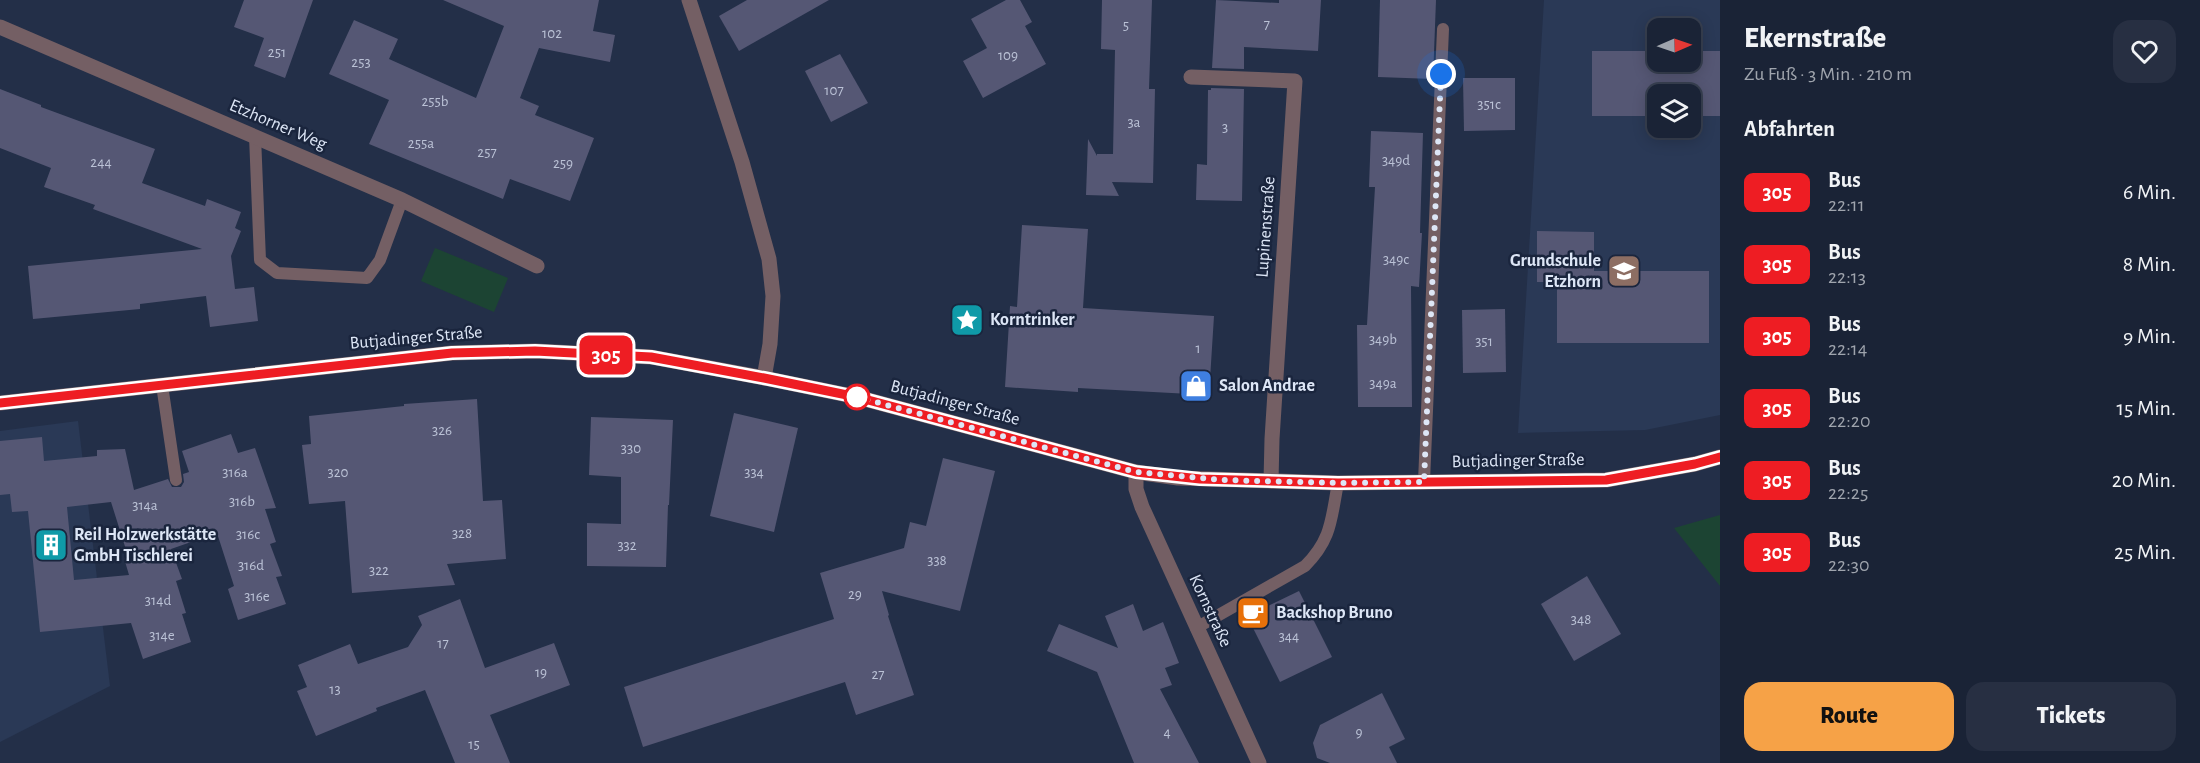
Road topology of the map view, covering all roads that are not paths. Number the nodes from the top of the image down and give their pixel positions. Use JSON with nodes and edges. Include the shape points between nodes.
{"nodes":[{"id":1,"x":689,"y":0,"type":"edge"},
{"id":2,"x":0,"y":27,"type":"edge"},
{"id":3,"x":1443,"y":29,"type":"dead end"},
{"id":4,"x":1191,"y":77,"type":"dead end"},
{"id":5,"x":255,"y":136,"type":"junction"},
{"id":6,"x":402,"y":200,"type":"junction"},
{"id":7,"x":537,"y":266,"type":"dead end"},
{"id":8,"x":764,"y":378,"type":"junction"},
{"id":9,"x":162,"y":384,"type":"junction"},
{"id":10,"x":0,"y":403,"type":"edge"},
{"id":11,"x":1720,"y":457,"type":"edge"},
{"id":12,"x":1136,"y":472,"type":"junction"},
{"id":13,"x":176,"y":480,"type":"dead end"},
{"id":14,"x":1271,"y":481,"type":"junction"},
{"id":15,"x":1424,"y":482,"type":"junction"},
{"id":16,"x":1338,"y":483,"type":"junction"},
{"id":17,"x":1196,"y":628,"type":"junction"},
{"id":18,"x":1259,"y":763,"type":"edge"}],
"edges":[{"from":1,"to":8,"type":"street","via":[[769,259],[773,296]]},
{"from":2,"to":5,"type":"street","name":"Etzhorner Weg"},
{"from":3,"to":15,"type":"lane"},
{"from":4,"to":14,"type":"street","name":"Lupinenstraße","via":[[1295,81]]},
{"from":5,"to":6,"type":"street","name":"Etzhorner Weg"},
{"from":5,"to":6,"type":"lane","via":[[260,260],[277,273],[367,278],[380,260]]},
{"from":6,"to":7,"type":"street","name":"Etzhorner Weg"},
{"from":8,"to":9,"type":"street","name":"Butjadinger Straße","via":[[651,357],[535,351],[452,353]]},
{"from":8,"to":12,"type":"street","name":"Butjadinger Straße","via":[[857,397]]},
{"from":9,"to":10,"type":"street","name":"Butjadinger Straße"},
{"from":9,"to":13,"type":"lane"},
{"from":11,"to":15,"type":"street","name":"Butjadinger Straße","via":[[1606,480]]},
{"from":12,"to":14,"type":"street","name":"Butjadinger Straße"},
{"from":12,"to":17,"type":"street","name":"Kornstraße","via":[[1142,507]]},
{"from":14,"to":16,"type":"street","name":"Butjadinger Straße"},
{"from":15,"to":16,"type":"street","name":"Butjadinger Straße"},
{"from":16,"to":17,"type":"lane","via":[[1329,532],[1320,552],[1305,566]]},
{"from":17,"to":18,"type":"street","name":"Kornstraße"}]}
